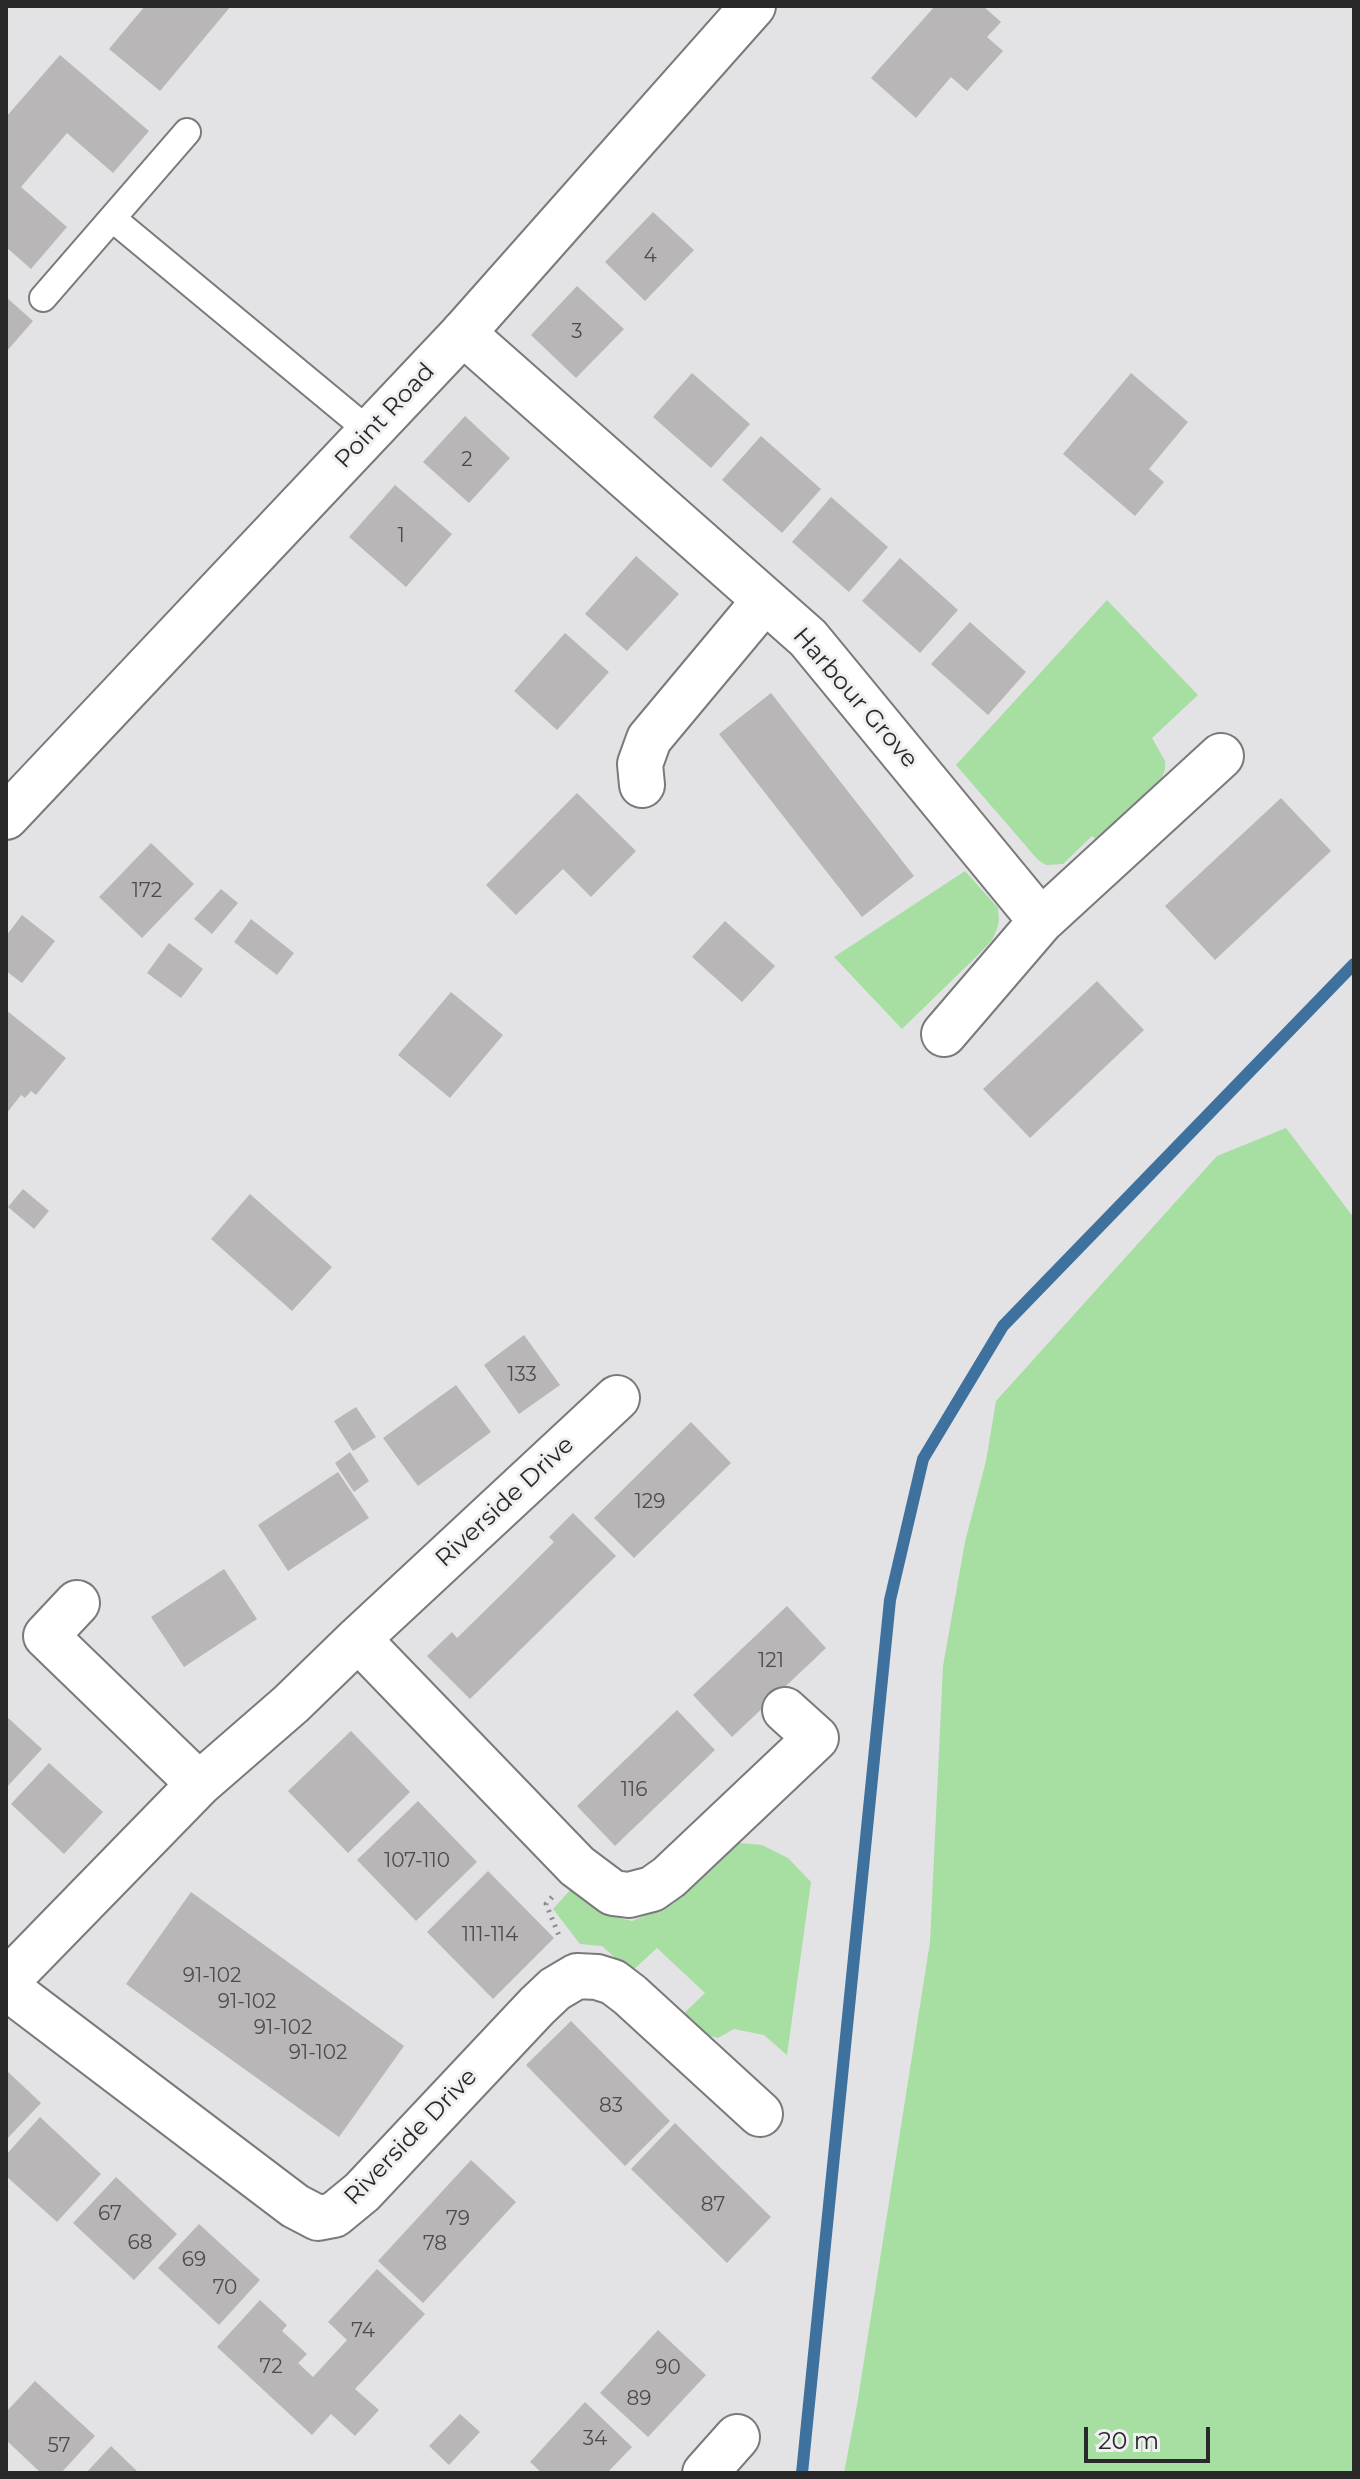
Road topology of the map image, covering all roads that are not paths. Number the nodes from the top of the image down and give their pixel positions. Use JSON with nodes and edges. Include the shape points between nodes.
{"nodes":[{"id":1,"x":753,"y":6,"type":"edge"},
{"id":2,"x":187,"y":132,"type":"dead end"},
{"id":3,"x":113,"y":219,"type":"junction"},
{"id":4,"x":43,"y":298,"type":"dead end"},
{"id":5,"x":463,"y":333,"type":"junction"},
{"id":6,"x":370,"y":432,"type":"junction"},
{"id":7,"x":765,"y":600,"type":"junction"},
{"id":8,"x":1221,"y":756,"type":"dead end"},
{"id":9,"x":642,"y":785,"type":"dead end"},
{"id":10,"x":6,"y":817,"type":"edge"},
{"id":11,"x":1041,"y":921,"type":"junction"},
{"id":12,"x":944,"y":1034,"type":"dead end"},
{"id":13,"x":617,"y":1398,"type":"dead end"},
{"id":14,"x":77,"y":1603,"type":"dead end"},
{"id":15,"x":358,"y":1639,"type":"junction"},
{"id":16,"x":785,"y":1710,"type":"dead end"},
{"id":17,"x":199,"y":1784,"type":"junction"},
{"id":18,"x":6,"y":1984,"type":"edge"},
{"id":19,"x":760,"y":2114,"type":"dead end"},
{"id":20,"x":737,"y":2437,"type":"dead end"},
{"id":21,"x":705,"y":2473,"type":"edge"}],
"edges":[{"from":1,"to":5,"type":"street","name":"Point Road"},
{"from":2,"to":3,"type":"lane"},
{"from":3,"to":4,"type":"lane"},
{"from":3,"to":6,"type":"lane"},
{"from":5,"to":6,"type":"street","name":"Point Road"},
{"from":5,"to":7,"type":"street","name":"Harbour Grove"},
{"from":6,"to":10,"type":"street","name":"Point Road"},
{"from":7,"to":9,"type":"street","via":[[649,739],[640,764]]},
{"from":7,"to":11,"type":"street","name":"Harbour Grove","via":[[808,638]]},
{"from":8,"to":11,"type":"street"},
{"from":11,"to":12,"type":"street"},
{"from":13,"to":15,"type":"street","name":"Riverside Drive"},
{"from":14,"to":17,"type":"street","via":[[46,1636]]},
{"from":15,"to":16,"type":"street","via":[[577,1866],[613,1893],[652,1889],[669,1877],[816,1738]]},
{"from":15,"to":17,"type":"street","name":"Riverside Drive"},
{"from":17,"to":18,"type":"street","name":"Riverside Drive"},
{"from":18,"to":19,"type":"street","name":"Riverside Drive","via":[[295,2206],[318,2218],[334,2215],[362,2192],[537,2006],[577,1976],[597,1977],[622,1988]]},
{"from":20,"to":21,"type":"street"}]}
